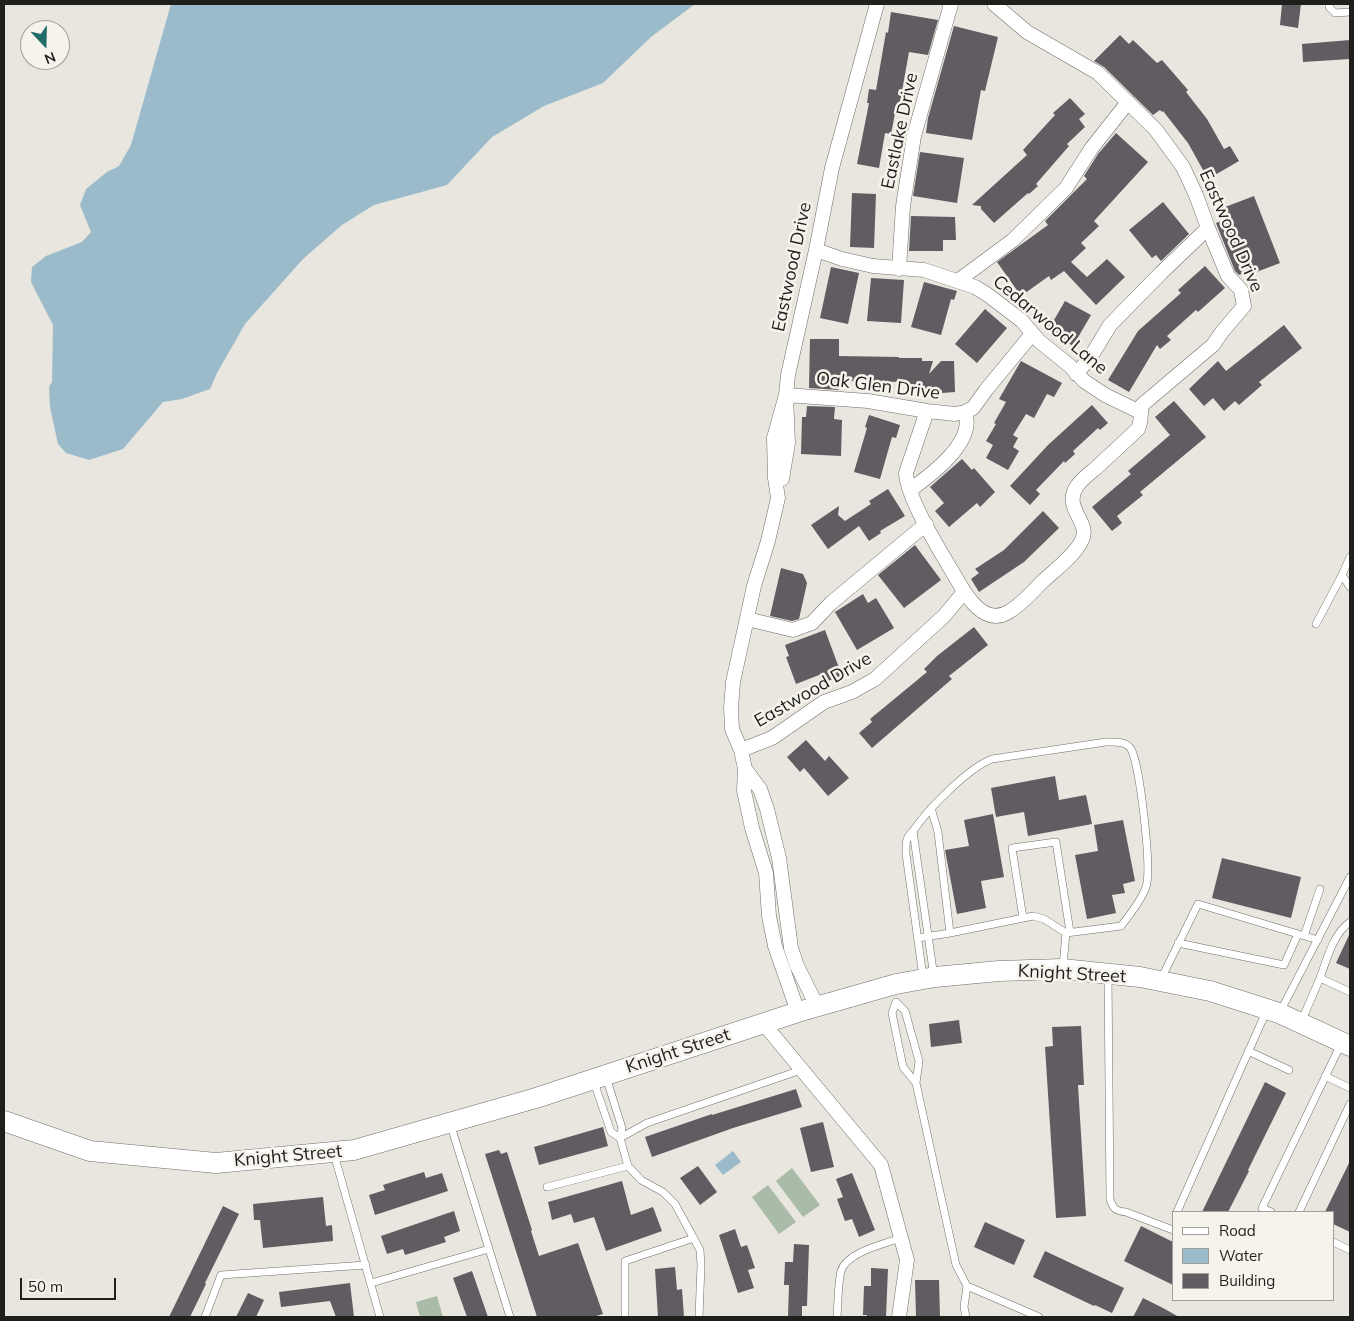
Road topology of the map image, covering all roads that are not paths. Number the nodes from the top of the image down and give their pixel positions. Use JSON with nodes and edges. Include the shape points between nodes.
{"nodes":[{"id":1,"x":877,"y":4,"type":"edge"},
{"id":2,"x":950,"y":4,"type":"edge"},
{"id":3,"x":994,"y":4,"type":"edge"},
{"id":4,"x":1329,"y":4,"type":"edge"},
{"id":5,"x":1350,"y":12,"type":"edge"},
{"id":6,"x":1128,"y":102,"type":"junction"},
{"id":7,"x":1208,"y":228,"type":"junction"},
{"id":8,"x":816,"y":250,"type":"junction"},
{"id":9,"x":899,"y":269,"type":"junction"},
{"id":10,"x":959,"y":280,"type":"junction"},
{"id":11,"x":1032,"y":334,"type":"junction"},
{"id":12,"x":1076,"y":374,"type":"junction"},
{"id":13,"x":786,"y":394,"type":"junction"},
{"id":14,"x":926,"y":411,"type":"junction"},
{"id":15,"x":965,"y":412,"type":"junction"},
{"id":16,"x":1140,"y":412,"type":"junction"},
{"id":17,"x":910,"y":490,"type":"junction"},
{"id":18,"x":926,"y":524,"type":"junction"},
{"id":19,"x":1350,"y":557,"type":"edge"},
{"id":20,"x":1342,"y":575,"type":"junction"},
{"id":21,"x":1350,"y":587,"type":"edge"},
{"id":22,"x":964,"y":592,"type":"junction"},
{"id":23,"x":747,"y":619,"type":"junction"},
{"id":24,"x":1316,"y":624,"type":"dead end"},
{"id":25,"x":741,"y":750,"type":"junction"},
{"id":26,"x":745,"y":769,"type":"junction"},
{"id":27,"x":932,"y":808,"type":"junction"},
{"id":28,"x":913,"y":831,"type":"junction"},
{"id":29,"x":1350,"y":878,"type":"edge"},
{"id":30,"x":1320,"y":889,"type":"dead end"},
{"id":31,"x":1024,"y":918,"type":"junction"},
{"id":32,"x":1350,"y":922,"type":"edge"},
{"id":33,"x":950,"y":933,"type":"junction"},
{"id":34,"x":1068,"y":933,"type":"junction"},
{"id":35,"x":1301,"y":935,"type":"junction"},
{"id":36,"x":928,"y":936,"type":"junction"},
{"id":37,"x":918,"y":938,"type":"junction"},
{"id":38,"x":1318,"y":940,"type":"junction"},
{"id":39,"x":1178,"y":943,"type":"junction"},
{"id":40,"x":1062,"y":969,"type":"junction"},
{"id":41,"x":1108,"y":974,"type":"junction"},
{"id":42,"x":929,"y":978,"type":"junction"},
{"id":43,"x":1320,"y":978,"type":"junction"},
{"id":44,"x":1160,"y":981,"type":"junction"},
{"id":45,"x":1350,"y":992,"type":"edge"},
{"id":46,"x":894,"y":994,"type":"junction"},
{"id":47,"x":808,"y":1009,"type":"junction"},
{"id":48,"x":1273,"y":1011,"type":"junction"},
{"id":49,"x":763,"y":1023,"type":"junction"},
{"id":50,"x":1300,"y":1023,"type":"junction"},
{"id":51,"x":1346,"y":1044,"type":"edge"},
{"id":52,"x":1248,"y":1052,"type":"junction"},
{"id":53,"x":801,"y":1070,"type":"junction"},
{"id":54,"x":1288,"y":1070,"type":"dead end"},
{"id":55,"x":1325,"y":1076,"type":"junction"},
{"id":56,"x":599,"y":1077,"type":"junction"},
{"id":57,"x":916,"y":1083,"type":"junction"},
{"id":58,"x":1350,"y":1088,"type":"edge"},
{"id":59,"x":1350,"y":1104,"type":"edge"},
{"id":60,"x":4,"y":1121,"type":"edge"},
{"id":61,"x":450,"y":1123,"type":"junction"},
{"id":62,"x":620,"y":1138,"type":"junction"},
{"id":63,"x":334,"y":1152,"type":"junction"},
{"id":64,"x":628,"y":1166,"type":"junction"},
{"id":65,"x":547,"y":1187,"type":"dead end"},
{"id":66,"x":1176,"y":1211,"type":"edge"},
{"id":67,"x":1269,"y":1211,"type":"edge"},
{"id":68,"x":1300,"y":1211,"type":"edge"},
{"id":69,"x":1171,"y":1229,"type":"edge"},
{"id":70,"x":694,"y":1238,"type":"junction"},
{"id":71,"x":901,"y":1238,"type":"junction"},
{"id":72,"x":1334,"y":1242,"type":"edge"},
{"id":73,"x":489,"y":1248,"type":"junction"},
{"id":74,"x":1350,"y":1250,"type":"edge"},
{"id":75,"x":366,"y":1265,"type":"junction"},
{"id":76,"x":371,"y":1283,"type":"junction"},
{"id":77,"x":967,"y":1286,"type":"junction"},
{"id":78,"x":205,"y":1317,"type":"edge"},
{"id":79,"x":380,"y":1317,"type":"edge"},
{"id":80,"x":510,"y":1317,"type":"edge"},
{"id":81,"x":624,"y":1317,"type":"edge"},
{"id":82,"x":699,"y":1317,"type":"edge"},
{"id":83,"x":837,"y":1317,"type":"edge"},
{"id":84,"x":899,"y":1317,"type":"edge"},
{"id":85,"x":966,"y":1317,"type":"edge"},
{"id":86,"x":1039,"y":1317,"type":"edge"}],
"edges":[{"from":1,"to":8,"type":"street","name":"Eastwood Drive","via":[[832,168]]},
{"from":2,"to":9,"type":"street","name":"Eastlake Drive","via":[[914,136],[903,206]]},
{"from":3,"to":6,"type":"street","name":"Eastwood Drive","via":[[1027,32],[1098,73]]},
{"from":4,"to":5,"type":"lane","via":[[1335,13]]},
{"from":6,"to":7,"type":"street","name":"Eastwood Drive","via":[[1156,130],[1183,167]]},
{"from":6,"to":10,"type":"street","via":[[1091,149],[1066,188],[1013,240]]},
{"from":7,"to":12,"type":"street","via":[[1110,325]]},
{"from":7,"to":16,"type":"street","name":"Eastwood Drive","via":[[1228,276],[1241,290],[1244,306],[1213,345],[1142,405]]},
{"from":8,"to":9,"type":"street","name":"Cedarwood Lane","via":[[842,259]]},
{"from":8,"to":13,"type":"street","name":"Eastwood Drive"},
{"from":9,"to":10,"type":"street","name":"Cedarwood Lane","via":[[924,270]]},
{"from":10,"to":11,"type":"street","name":"Cedarwood Lane","via":[[988,295],[1022,321]]},
{"from":11,"to":12,"type":"street","name":"Cedarwood Lane"},
{"from":11,"to":15,"type":"street","via":[[973,408]]},
{"from":12,"to":16,"type":"street","name":"Cedarwood Lane","via":[[1105,395]]},
{"from":13,"to":14,"type":"street","name":"Oak Glen Drive","via":[[868,401]]},
{"from":13,"to":23,"type":"street","name":"Eastwood Drive","via":[[774,438],[778,498]]},
{"from":14,"to":15,"type":"street","name":"Oak Glen Drive"},
{"from":14,"to":17,"type":"street","via":[[906,473]]},
{"from":15,"to":17,"type":"street","via":[[967,417],[962,441],[925,480]]},
{"from":16,"to":22,"type":"street","name":"Eastwood Drive","via":[[1138,429],[1077,487],[1073,506],[1084,536],[1065,561],[1007,613],[984,613]]},
{"from":17,"to":18,"type":"street","name":"Eastwood Drive"},
{"from":18,"to":22,"type":"street","name":"Eastwood Drive"},
{"from":18,"to":23,"type":"street","via":[[831,603],[812,623],[793,630]]},
{"from":19,"to":20,"type":"lane"},
{"from":20,"to":21,"type":"lane"},
{"from":20,"to":24,"type":"lane"},
{"from":22,"to":25,"type":"street","name":"Eastwood Drive","via":[[944,616],[875,679],[824,702],[772,738]]},
{"from":23,"to":25,"type":"street","name":"Eastwood Drive","via":[[730,708],[732,729]]},
{"from":25,"to":26,"type":"street","name":"Eastwood Drive"},
{"from":26,"to":47,"type":"street","name":"Eastwood Drive","via":[[760,788],[767,810],[779,858],[791,948]]},
{"from":26,"to":47,"type":"street","name":"Eastwood Drive","via":[[744,791],[766,872],[774,946]]},
{"from":27,"to":28,"type":"lane"},
{"from":27,"to":33,"type":"lane","via":[[938,832]]},
{"from":27,"to":34,"type":"lane","via":[[973,770],[992,759],[1106,742],[1126,744],[1135,761],[1146,826],[1146,886],[1121,926]]},
{"from":28,"to":36,"type":"lane"},
{"from":28,"to":37,"type":"lane","via":[[906,840],[906,854]]},
{"from":29,"to":38,"type":"lane"},
{"from":30,"to":35,"type":"lane"},
{"from":31,"to":33,"type":"lane"},
{"from":31,"to":34,"type":"lane","via":[[1044,919]]},
{"from":31,"to":34,"type":"lane","via":[[1012,848],[1056,842]]},
{"from":32,"to":43,"type":"lane","via":[[1332,946]]},
{"from":33,"to":36,"type":"lane"},
{"from":34,"to":40,"type":"lane"},
{"from":35,"to":38,"type":"lane"},
{"from":35,"to":39,"type":"lane","via":[[1284,965]]},
{"from":35,"to":39,"type":"lane","via":[[1198,904]]},
{"from":36,"to":37,"type":"lane"},
{"from":36,"to":42,"type":"lane"},
{"from":37,"to":42,"type":"lane"},
{"from":38,"to":48,"type":"lane"},
{"from":39,"to":44,"type":"lane"},
{"from":40,"to":41,"type":"street","name":"Knight Street"},
{"from":40,"to":42,"type":"street","name":"Knight Street"},
{"from":41,"to":44,"type":"street","name":"Knight Street"},
{"from":41,"to":69,"type":"lane","via":[[1110,1199],[1118,1211]]},
{"from":42,"to":46,"type":"street","name":"Knight Street"},
{"from":43,"to":45,"type":"lane"},
{"from":43,"to":50,"type":"lane"},
{"from":44,"to":48,"type":"street","name":"Knight Street","via":[[1210,991]]},
{"from":46,"to":47,"type":"street","name":"Knight Street"},
{"from":46,"to":57,"type":"lane","via":[[905,1011],[919,1061]]},
{"from":46,"to":57,"type":"lane","via":[[892,1013],[903,1067]]},
{"from":47,"to":49,"type":"street","name":"Knight Street"},
{"from":48,"to":50,"type":"street","name":"Knight Street"},
{"from":48,"to":52,"type":"lane"},
{"from":49,"to":53,"type":"street"},
{"from":49,"to":56,"type":"street","name":"Knight Street"},
{"from":50,"to":51,"type":"street","name":"Knight Street"},
{"from":51,"to":55,"type":"lane"},
{"from":52,"to":54,"type":"lane"},
{"from":52,"to":66,"type":"lane"},
{"from":53,"to":62,"type":"lane","via":[[647,1123]]},
{"from":53,"to":71,"type":"street","via":[[881,1166]]},
{"from":55,"to":58,"type":"lane"},
{"from":55,"to":67,"type":"lane","via":[[1262,1208]]},
{"from":56,"to":61,"type":"street","name":"Knight Street"},
{"from":56,"to":62,"type":"lane","via":[[621,1122]]},
{"from":56,"to":62,"type":"lane","via":[[611,1132]]},
{"from":57,"to":77,"type":"lane","via":[[956,1266]]},
{"from":59,"to":68,"type":"lane"},
{"from":60,"to":63,"type":"street","name":"Knight Street","via":[[90,1151],[216,1163]]},
{"from":61,"to":63,"type":"street","name":"Knight Street","via":[[354,1150]]},
{"from":61,"to":73,"type":"lane"},
{"from":62,"to":64,"type":"lane"},
{"from":63,"to":75,"type":"lane"},
{"from":64,"to":65,"type":"lane"},
{"from":64,"to":70,"type":"lane","via":[[641,1180],[663,1192],[675,1204]]},
{"from":70,"to":81,"type":"lane","via":[[625,1261]]},
{"from":70,"to":82,"type":"lane","via":[[702,1266]]},
{"from":71,"to":83,"type":"lane","via":[[845,1261],[841,1271]]},
{"from":71,"to":84,"type":"street","via":[[907,1260]]},
{"from":72,"to":74,"type":"lane"},
{"from":73,"to":76,"type":"lane"},
{"from":73,"to":80,"type":"lane"},
{"from":75,"to":76,"type":"lane"},
{"from":75,"to":78,"type":"lane","via":[[221,1275]]},
{"from":76,"to":79,"type":"lane"},
{"from":77,"to":85,"type":"lane"},
{"from":77,"to":86,"type":"lane"}]}
